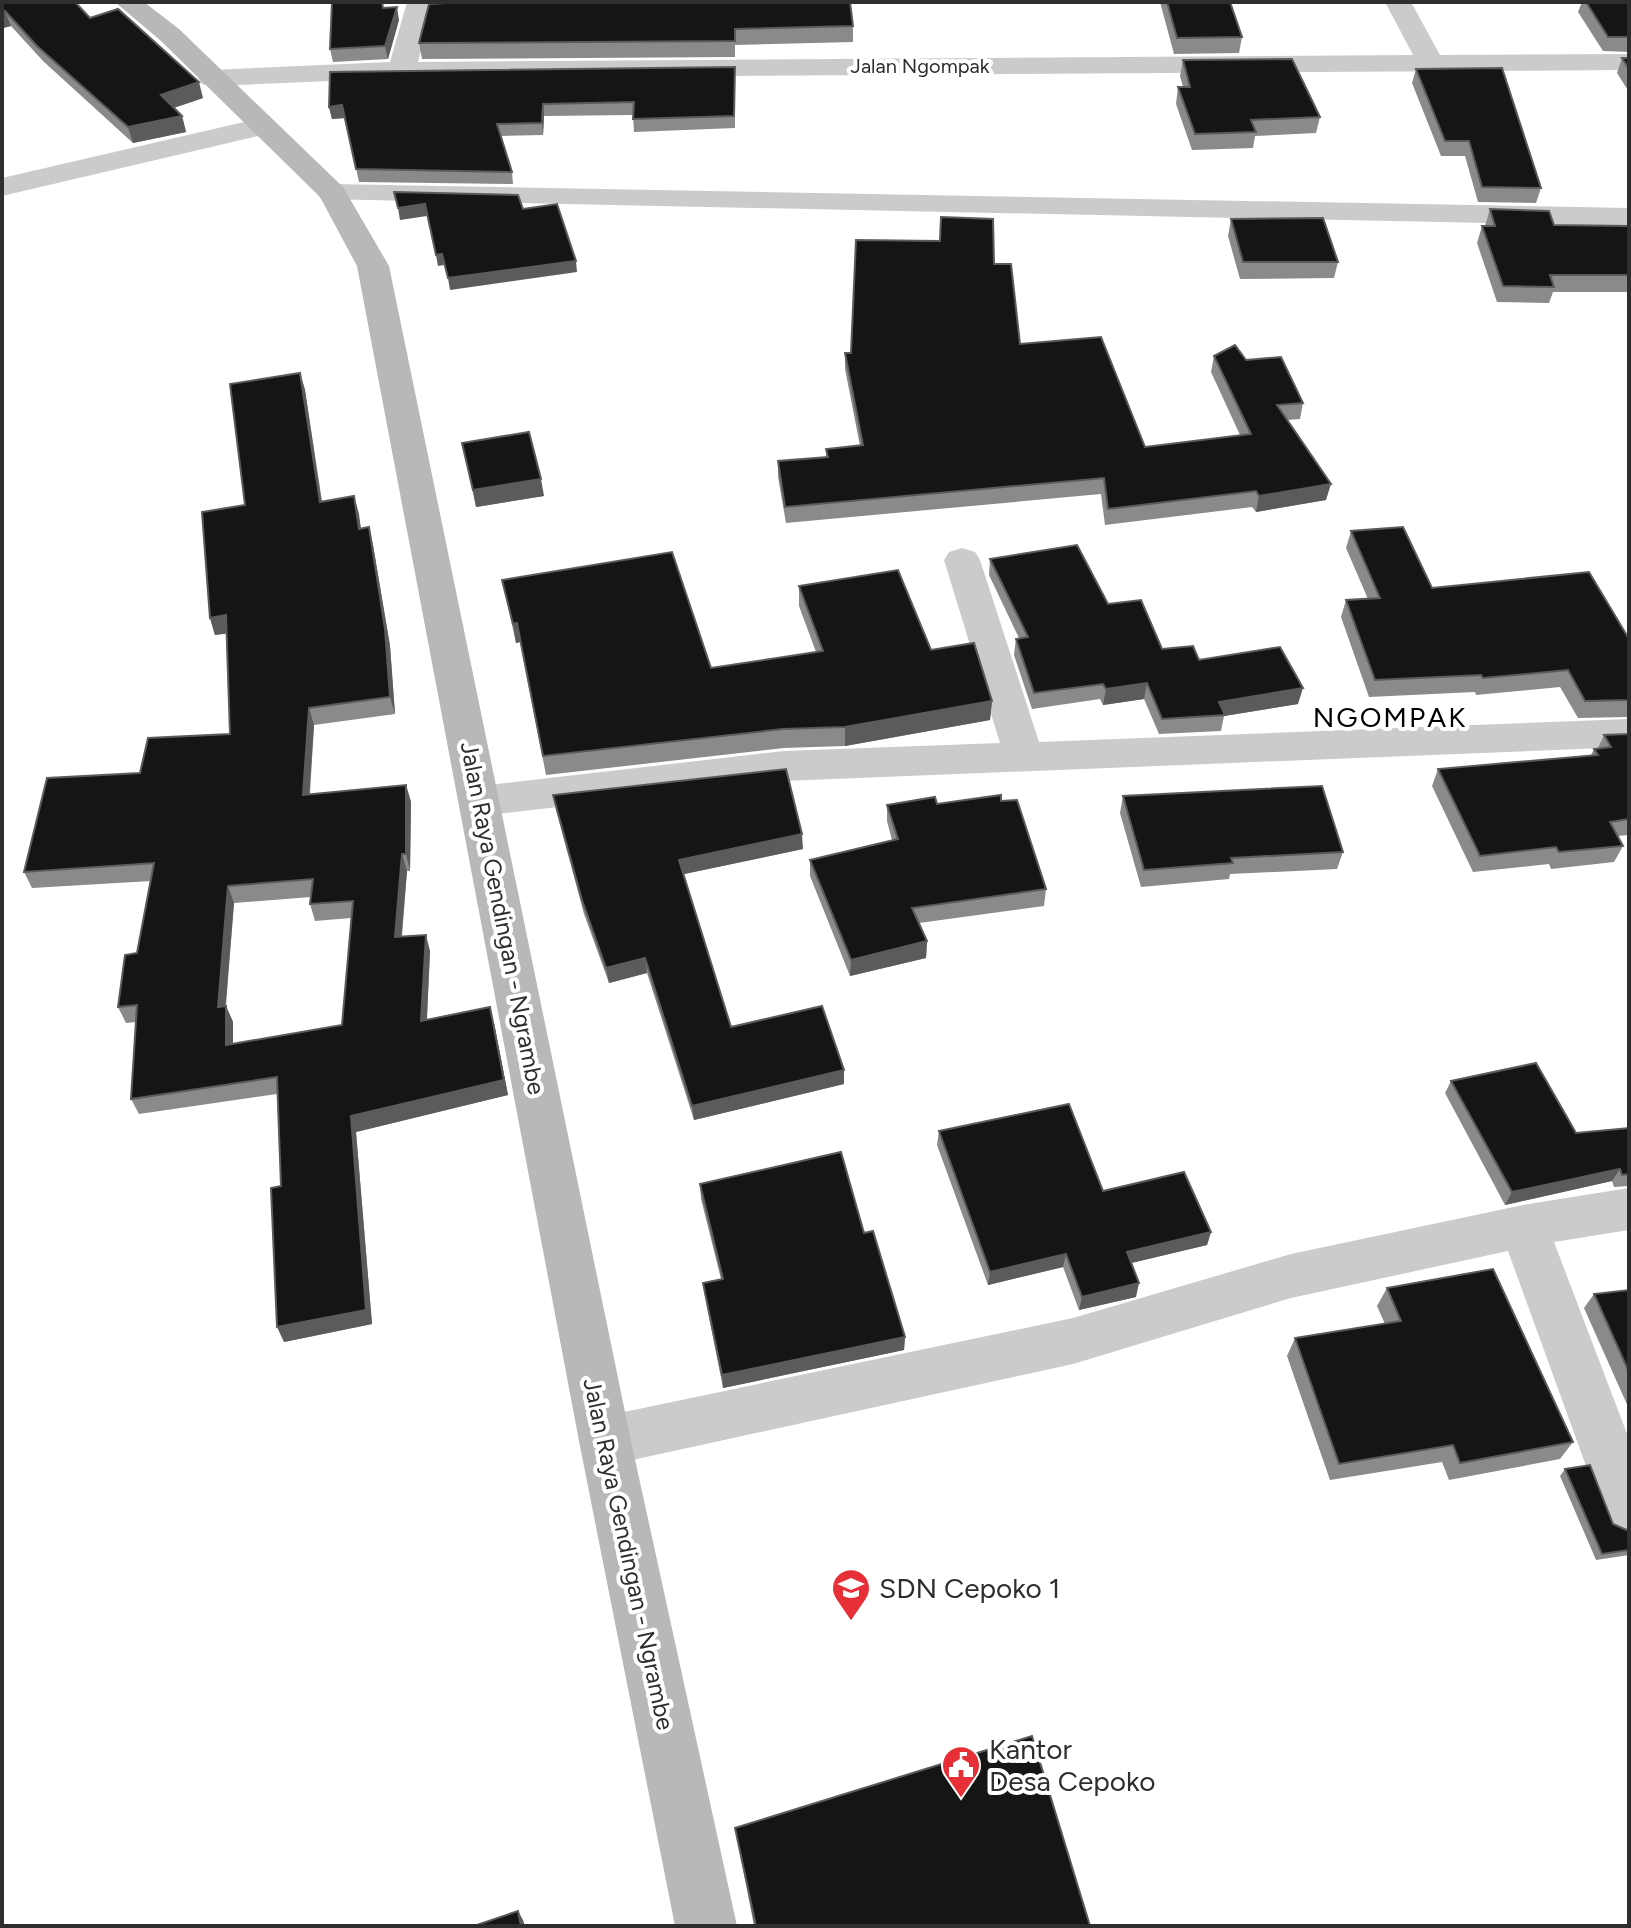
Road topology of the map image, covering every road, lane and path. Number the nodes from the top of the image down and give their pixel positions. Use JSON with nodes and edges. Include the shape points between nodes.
{"nodes":[{"id":1,"x":128,"y":2,"type":"edge"},
{"id":2,"x":420,"y":2,"type":"edge"},
{"id":3,"x":1398,"y":2,"type":"edge"},
{"id":4,"x":1430,"y":62,"type":"junction"},
{"id":5,"x":1629,"y":62,"type":"edge"},
{"id":6,"x":402,"y":70,"type":"junction"},
{"id":7,"x":212,"y":78,"type":"junction"},
{"id":8,"x":261,"y":127,"type":"junction"},
{"id":9,"x":2,"y":187,"type":"edge"},
{"id":10,"x":332,"y":193,"type":"junction"},
{"id":11,"x":1629,"y":217,"type":"edge"},
{"id":12,"x":962,"y":560,"type":"dead end"},
{"id":13,"x":1629,"y":733,"type":"edge"},
{"id":14,"x":1024,"y":756,"type":"junction"},
{"id":15,"x":480,"y":801,"type":"junction"},
{"id":16,"x":1629,"y":1209,"type":"edge"},
{"id":17,"x":1523,"y":1226,"type":"junction"},
{"id":18,"x":605,"y":1441,"type":"junction"},
{"id":19,"x":1629,"y":1510,"type":"edge"},
{"id":20,"x":706,"y":1926,"type":"edge"}],
"edges":[{"from":1,"to":7,"type":"main road","name":"Jalan Raya Gendingan - Ngrambe"},
{"from":2,"to":6,"type":"street"},
{"from":3,"to":4,"type":"street"},
{"from":4,"to":5,"type":"street","name":"Jalan Ngompak"},
{"from":4,"to":6,"type":"street","name":"Jalan Ngompak"},
{"from":6,"to":7,"type":"street","name":"Jalan Ngompak"},
{"from":7,"to":8,"type":"main road","name":"Jalan Raya Gendingan - Ngrambe"},
{"from":8,"to":9,"type":"street"},
{"from":8,"to":10,"type":"main road","name":"Jalan Raya Gendingan - Ngrambe"},
{"from":10,"to":11,"type":"street"},
{"from":10,"to":15,"type":"main road","name":"Jalan Raya Gendingan - Ngrambe","via":[[373,266]]},
{"from":12,"to":14,"type":"street"},
{"from":13,"to":14,"type":"street"},
{"from":14,"to":15,"type":"street","via":[[784,766]]},
{"from":15,"to":18,"type":"main road","name":"Jalan Raya Gendingan - Ngrambe"},
{"from":16,"to":17,"type":"street"},
{"from":17,"to":18,"type":"street","via":[[1291,1276],[1073,1341]]},
{"from":17,"to":19,"type":"street"},
{"from":18,"to":20,"type":"main road","name":"Jalan Raya Gendingan - Ngrambe"}]}
